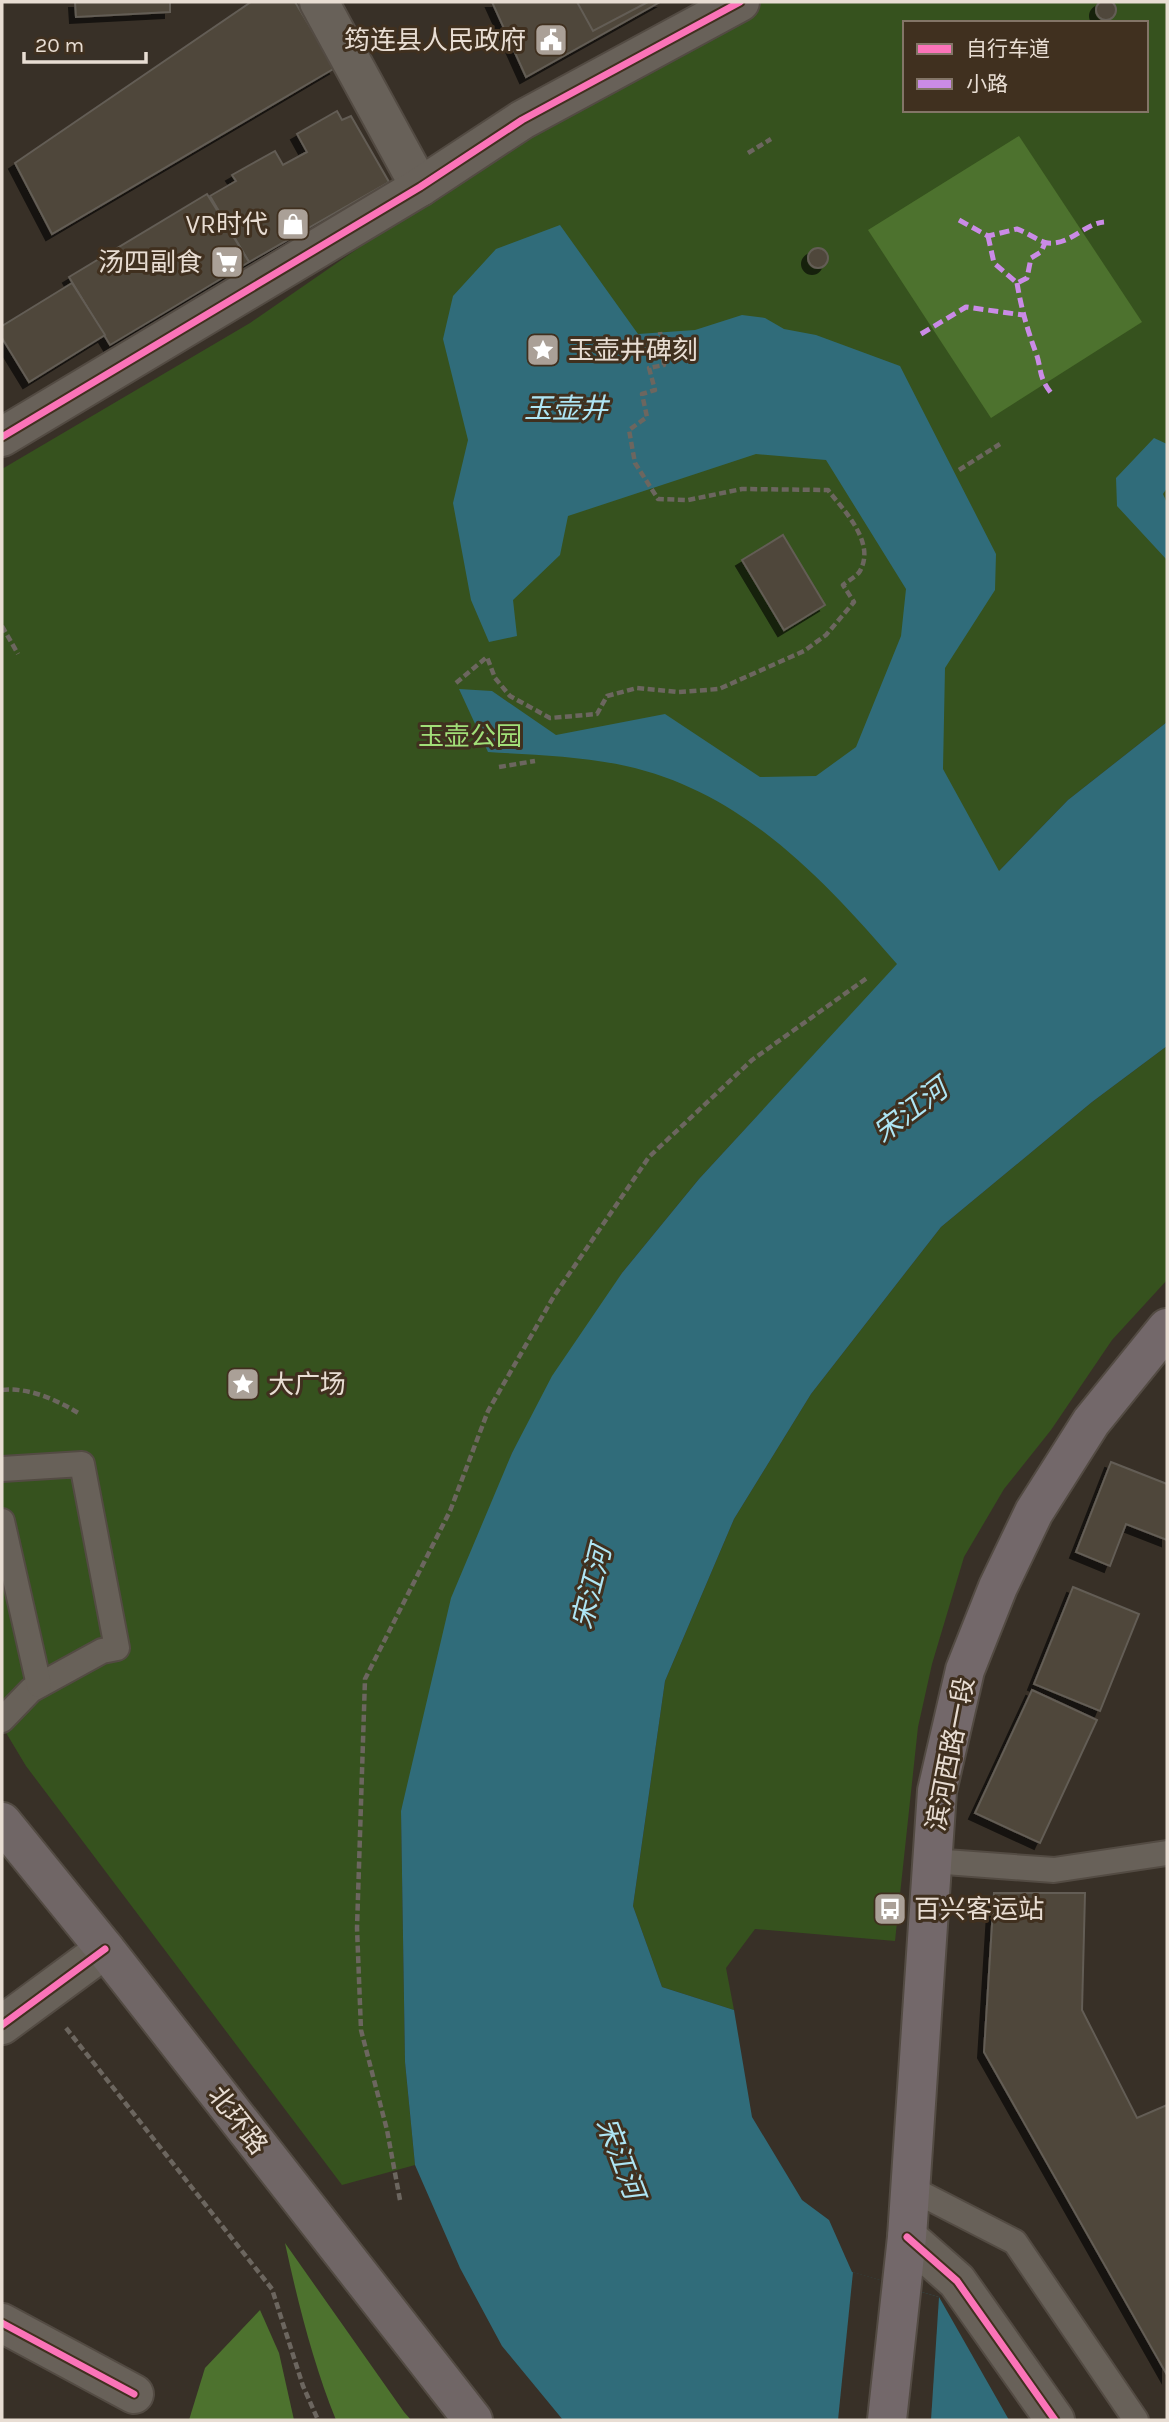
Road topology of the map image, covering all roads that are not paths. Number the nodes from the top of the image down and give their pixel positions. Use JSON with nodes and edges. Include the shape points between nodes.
{"nodes":[{"id":1,"x":319,"y":2,"type":"edge"},
{"id":2,"x":740,"y":2,"type":"edge"},
{"id":3,"x":420,"y":187,"type":"junction"},
{"id":4,"x":2,"y":437,"type":"edge"},
{"id":5,"x":1167,"y":1328,"type":"edge"},
{"id":6,"x":2,"y":1469,"type":"edge"},
{"id":7,"x":2,"y":1521,"type":"edge"},
{"id":8,"x":39,"y":1685,"type":"junction"},
{"id":9,"x":2,"y":1720,"type":"edge"},
{"id":10,"x":2,"y":1822,"type":"edge"},
{"id":11,"x":1167,"y":1853,"type":"edge"},
{"id":12,"x":932,"y":1861,"type":"junction"},
{"id":13,"x":105,"y":1949,"type":"junction"},
{"id":14,"x":2,"y":2025,"type":"edge"},
{"id":15,"x":910,"y":2188,"type":"junction"},
{"id":16,"x":907,"y":2237,"type":"junction"},
{"id":17,"x":2,"y":2323,"type":"edge"},
{"id":18,"x":134,"y":2394,"type":"dead end"},
{"id":19,"x":473,"y":2420,"type":"edge"},
{"id":20,"x":887,"y":2420,"type":"edge"},
{"id":21,"x":1055,"y":2420,"type":"edge"},
{"id":22,"x":1136,"y":2420,"type":"edge"}],
"edges":[{"from":1,"to":3,"type":"street"},
{"from":2,"to":3,"type":"street","via":[[522,120]]},
{"from":3,"to":4,"type":"street"},
{"from":5,"to":12,"type":"highway","name":"滨河西路一段","via":[[1091,1422],[1034,1512],[998,1587],[965,1670],[947,1742],[937,1791]]},
{"from":6,"to":8,"type":"lane","via":[[82,1464],[117,1648]]},
{"from":7,"to":8,"type":"lane"},
{"from":8,"to":9,"type":"lane"},
{"from":10,"to":13,"type":"main road","name":"北环路"},
{"from":11,"to":12,"type":"lane","via":[[1054,1870]]},
{"from":12,"to":15,"type":"highway","name":"滨河西路一段"},
{"from":13,"to":14,"type":"street"},
{"from":13,"to":19,"type":"main road","name":"北环路"},
{"from":15,"to":16,"type":"highway","name":"滨河西路一段"},
{"from":15,"to":22,"type":"lane","via":[[1015,2242]]},
{"from":16,"to":20,"type":"highway","name":"滨河西路一段"},
{"from":16,"to":21,"type":"street","via":[[957,2281]]},
{"from":17,"to":18,"type":"street"}]}
